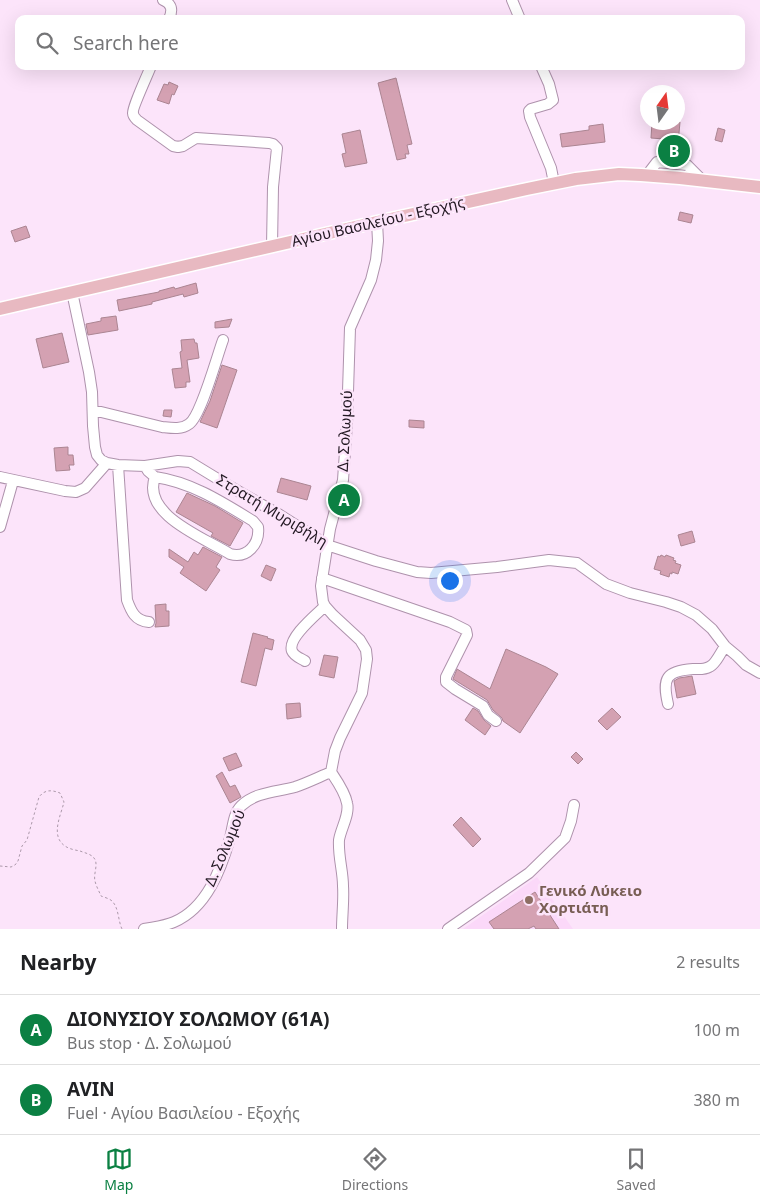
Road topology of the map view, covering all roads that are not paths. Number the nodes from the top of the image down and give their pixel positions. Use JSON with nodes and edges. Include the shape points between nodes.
{"nodes":[{"id":1,"x":163,"y":0,"type":"edge"},
{"id":2,"x":512,"y":0,"type":"edge"},
{"id":3,"x":170,"y":15,"type":"edge"},
{"id":4,"x":518,"y":15,"type":"edge"},
{"id":5,"x":149,"y":70,"type":"edge"},
{"id":6,"x":543,"y":70,"type":"edge"},
{"id":7,"x":554,"y":184,"type":"junction"},
{"id":8,"x":760,"y":187,"type":"edge"},
{"id":9,"x":377,"y":222,"type":"junction"},
{"id":10,"x":272,"y":246,"type":"junction"},
{"id":11,"x":72,"y":292,"type":"junction"},
{"id":12,"x":0,"y":308,"type":"edge"},
{"id":13,"x":223,"y":340,"type":"dead end"},
{"id":14,"x":93,"y":410,"type":"junction"},
{"id":15,"x":107,"y":463,"type":"junction"},
{"id":16,"x":118,"y":465,"type":"junction"},
{"id":17,"x":145,"y":466,"type":"junction"},
{"id":18,"x":155,"y":477,"type":"junction"},
{"id":19,"x":0,"y":478,"type":"edge"},
{"id":20,"x":13,"y":481,"type":"junction"},
{"id":21,"x":0,"y":528,"type":"edge"},
{"id":22,"x":327,"y":545,"type":"junction"},
{"id":23,"x":322,"y":578,"type":"junction"},
{"id":24,"x":325,"y":606,"type":"junction"},
{"id":25,"x":148,"y":622,"type":"dead end"},
{"id":26,"x":725,"y":646,"type":"junction"},
{"id":27,"x":305,"y":661,"type":"dead end"},
{"id":28,"x":760,"y":673,"type":"edge"},
{"id":29,"x":668,"y":704,"type":"dead end"},
{"id":30,"x":496,"y":721,"type":"dead end"},
{"id":31,"x":331,"y":772,"type":"junction"},
{"id":32,"x":574,"y":804,"type":"dead end"},
{"id":33,"x":144,"y":929,"type":"edge"},
{"id":34,"x":342,"y":929,"type":"edge"},
{"id":35,"x":448,"y":929,"type":"edge"}],
"edges":[{"from":1,"to":3,"type":"street","via":[[172,10]]},
{"from":2,"to":4,"type":"street"},
{"from":5,"to":10,"type":"street","via":[[133,115],[173,146],[183,146],[196,138],[276,146]]},
{"from":6,"to":7,"type":"street","via":[[553,100],[529,111]]},
{"from":7,"to":8,"type":"main road","name":"Αγίου Βασιλείου - Εξοχής","via":[[620,174]]},
{"from":7,"to":9,"type":"main road","name":"Αγίου Βασιλείου - Εξοχής"},
{"from":9,"to":10,"type":"main road","name":"Αγίου Βασιλείου - Εξοχής"},
{"from":9,"to":22,"type":"street","name":"Δ. Σολωμού","via":[[376,260],[350,328],[343,480]]},
{"from":10,"to":11,"type":"main road","name":"Αγίου Βασιλείου - Εξοχής"},
{"from":11,"to":12,"type":"main road","name":"Αγίου Βασιλείου - Εξοχής"},
{"from":11,"to":14,"type":"street","via":[[89,372]]},
{"from":13,"to":14,"type":"street","via":[[202,404],[188,425],[162,427]]},
{"from":14,"to":15,"type":"street","via":[[97,455]]},
{"from":15,"to":16,"type":"street","name":"Στρατή Μυριβήλη"},
{"from":15,"to":20,"type":"street","via":[[85,488],[76,492]]},
{"from":16,"to":17,"type":"street","name":"Στρατή Μυριβήλη"},
{"from":16,"to":25,"type":"street","via":[[127,600],[135,616]]},
{"from":17,"to":18,"type":"street"},
{"from":17,"to":22,"type":"street","name":"Στρατή Μυριβήλη","via":[[190,462]]},
{"from":18,"to":18,"type":"street","via":[[152,485],[157,502],[171,520],[236,556],[249,551],[256,542],[259,530],[253,521],[195,488]]},
{"from":19,"to":20,"type":"street"},
{"from":20,"to":21,"type":"street"},
{"from":22,"to":23,"type":"street","name":"Δ. Σολωμού"},
{"from":22,"to":26,"type":"street","name":"Στρατή Μυριβήλη","via":[[417,572],[549,560],[577,564],[606,584],[681,607],[696,615]]},
{"from":23,"to":24,"type":"street","name":"Δ. Σολωμού"},
{"from":23,"to":30,"type":"street","via":[[466,630],[467,635],[446,682],[483,706]]},
{"from":24,"to":27,"type":"street","via":[[293,642],[292,652]]},
{"from":24,"to":31,"type":"street","via":[[360,640],[367,659],[362,693],[340,738]]},
{"from":26,"to":28,"type":"street","name":"Στρατή Μυριβήλη"},
{"from":26,"to":29,"type":"street","via":[[710,667],[677,671],[669,676],[665,688]]},
{"from":31,"to":33,"type":"street","name":"Δ. Σολωμού","via":[[296,786],[255,796],[241,806],[216,877],[203,900],[175,922]]},
{"from":31,"to":34,"type":"street","via":[[348,804],[339,840],[344,885]]},
{"from":32,"to":35,"type":"street","via":[[565,838],[536,867]]}]}
